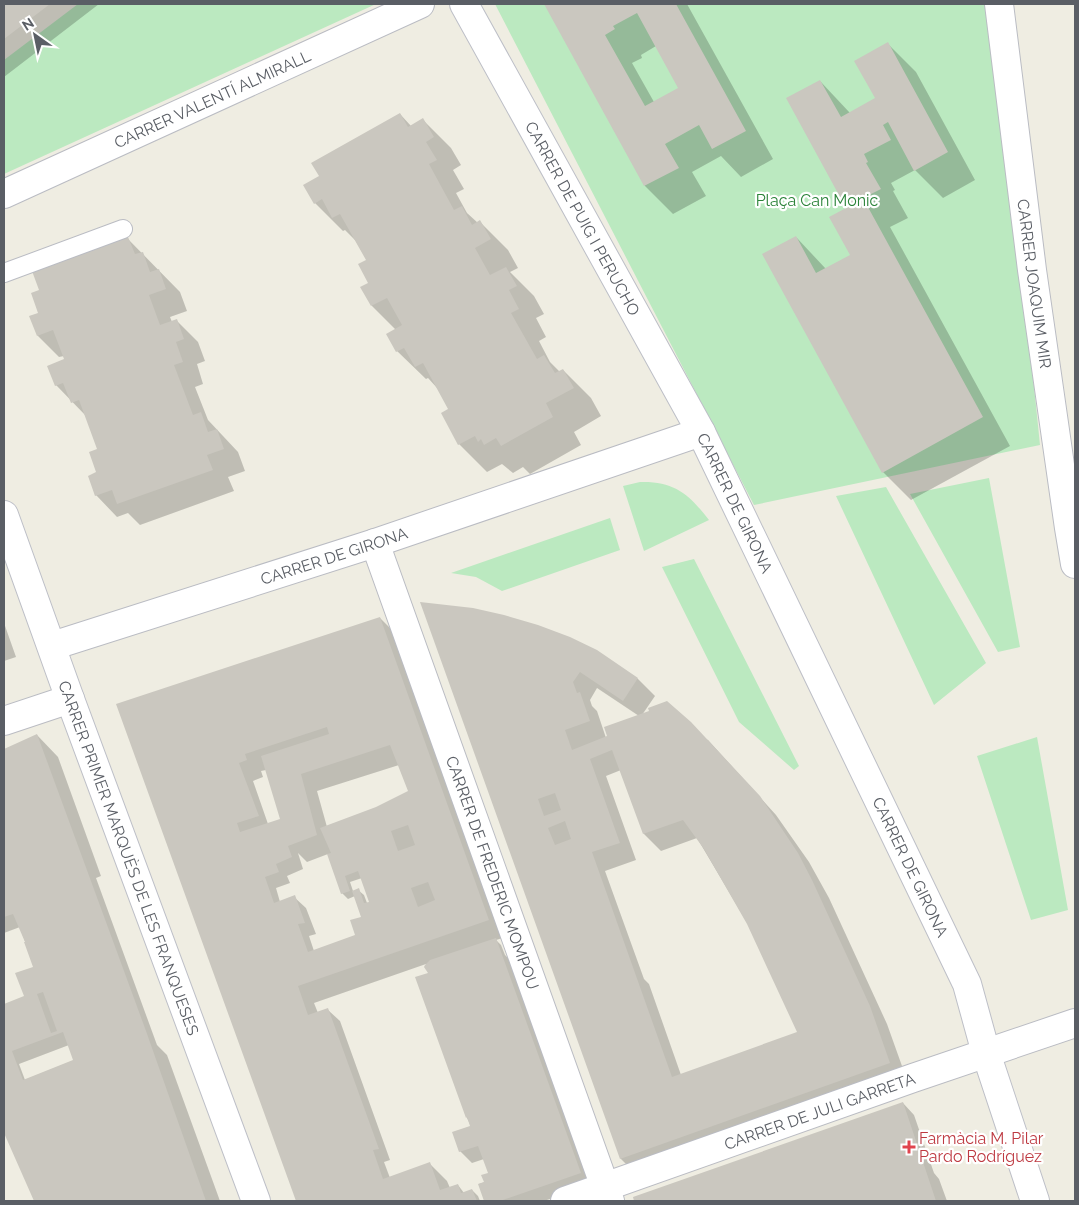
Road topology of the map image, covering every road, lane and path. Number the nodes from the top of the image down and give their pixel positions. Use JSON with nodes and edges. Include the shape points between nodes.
{"nodes":[{"id":1,"x":420,"y":4,"type":"edge"},
{"id":2,"x":464,"y":4,"type":"edge"},
{"id":3,"x":999,"y":4,"type":"edge"},
{"id":4,"x":4,"y":194,"type":"edge"},
{"id":5,"x":123,"y":229,"type":"dead end"},
{"id":6,"x":4,"y":273,"type":"edge"},
{"id":7,"x":701,"y":432,"type":"junction"},
{"id":8,"x":4,"y":515,"type":"edge"},
{"id":9,"x":375,"y":543,"type":"junction"},
{"id":10,"x":1075,"y":564,"type":"edge"},
{"id":11,"x":52,"y":646,"type":"junction"},
{"id":12,"x":70,"y":698,"type":"junction"},
{"id":13,"x":4,"y":721,"type":"edge"},
{"id":14,"x":1075,"y":1023,"type":"edge"},
{"id":15,"x":986,"y":1053,"type":"junction"},
{"id":16,"x":608,"y":1194,"type":"edge"},
{"id":17,"x":256,"y":1201,"type":"edge"},
{"id":18,"x":565,"y":1201,"type":"edge"},
{"id":19,"x":1034,"y":1201,"type":"edge"}],
"edges":[{"from":1,"to":4,"type":"street","name":"CARRER VALENTÍ ALMIRALL"},
{"from":2,"to":7,"type":"street","name":"CARRER DE PUIG I PERUCHO"},
{"from":3,"to":10,"type":"street","name":"CARRER JOAQUIM MIR","via":[[1032,270]]},
{"from":5,"to":6,"type":"lane"},
{"from":7,"to":9,"type":"street","name":"CARRER DE GIRONA"},
{"from":7,"to":15,"type":"street","name":"CARRER DE GIRONA","via":[[968,984]]},
{"from":8,"to":11,"type":"street","name":"CARRER PRIMER MARQUÈS DE LES FRANQUESES"},
{"from":9,"to":11,"type":"street","name":"CARRER DE GIRONA"},
{"from":9,"to":16,"type":"street","name":"CARRER DE FREDERIC MOMPOU"},
{"from":11,"to":12,"type":"street","name":"CARRER PRIMER MARQUÈS DE LES FRANQUESES"},
{"from":12,"to":13,"type":"street"},
{"from":12,"to":17,"type":"street","name":"CARRER PRIMER MARQUÈS DE LES FRANQUESES"},
{"from":14,"to":15,"type":"street","name":"CARRER DE JULI GARRETA"},
{"from":15,"to":16,"type":"street","name":"CARRER DE JULI GARRETA"},
{"from":15,"to":19,"type":"street","name":"CARRER DE GIRONA"},
{"from":16,"to":18,"type":"street","name":"CARRER DE JULI GARRETA"}]}
